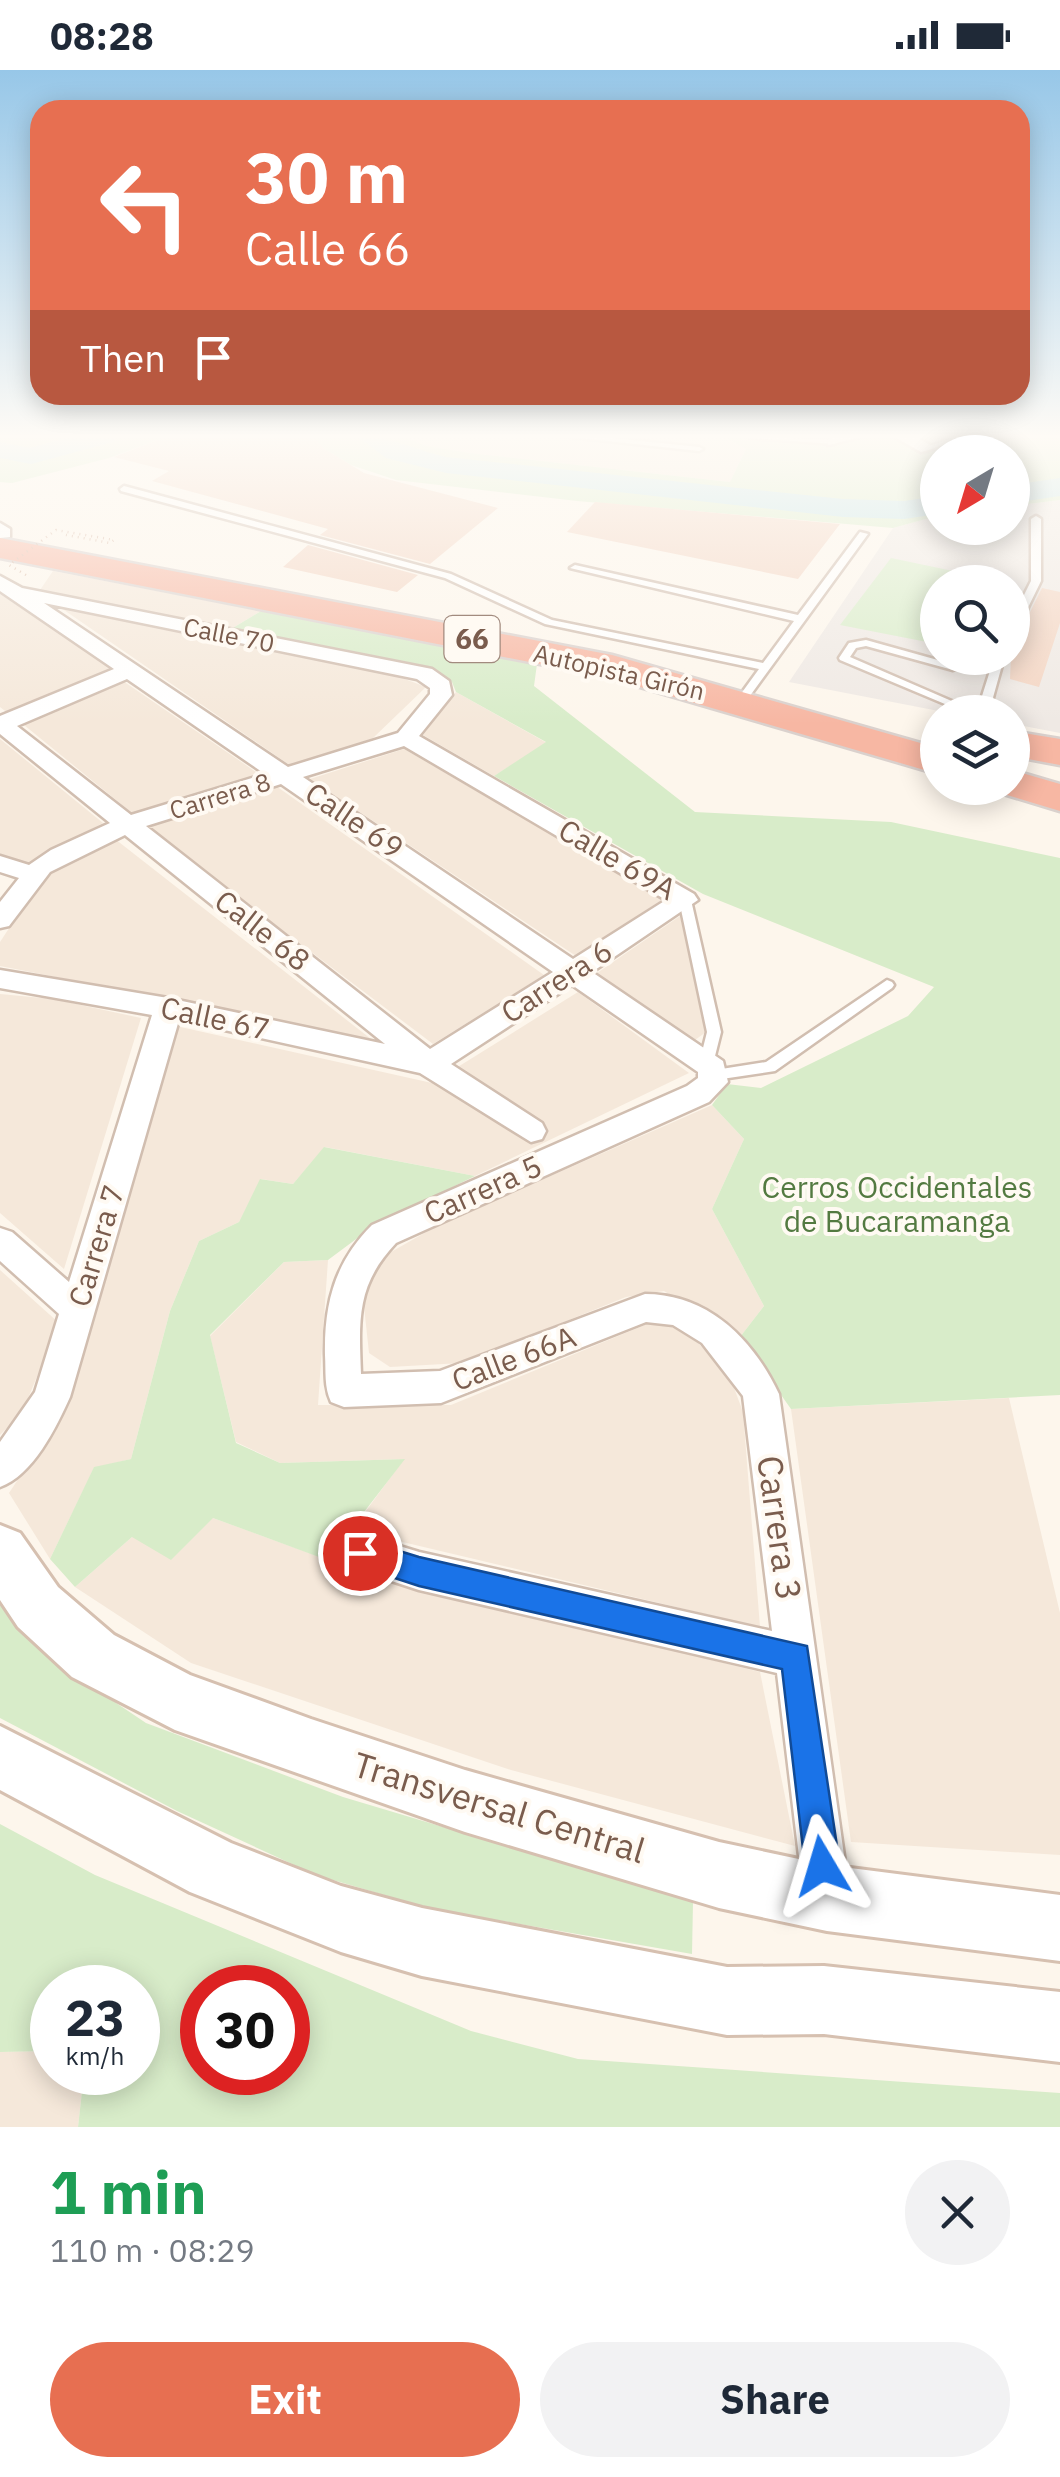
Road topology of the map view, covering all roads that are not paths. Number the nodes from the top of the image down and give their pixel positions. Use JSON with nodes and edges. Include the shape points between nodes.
{"nodes":[{"id":1,"x":284,"y":532,"type":"edge"},
{"id":2,"x":1036,"y":532,"type":"edge"},
{"id":3,"x":863,"y":534,"type":"dead end"},
{"id":4,"x":6,"y":556,"type":"edge"},
{"id":5,"x":575,"y":568,"type":"dead end"},
{"id":6,"x":1030,"y":593,"type":"edge"},
{"id":7,"x":801,"y":618,"type":"junction"},
{"id":8,"x":920,"y":658,"type":"edge"},
{"id":9,"x":130,"y":670,"type":"junction"},
{"id":10,"x":753,"y":685,"type":"junction"},
{"id":11,"x":932,"y":695,"type":"edge"},
{"id":12,"x":1,"y":724,"type":"edge"},
{"id":13,"x":920,"y":724,"type":"edge"},
{"id":14,"x":406,"y":738,"type":"junction"},
{"id":15,"x":1030,"y":746,"type":"edge"},
{"id":16,"x":1060,"y":752,"type":"edge"},
{"id":17,"x":920,"y":754,"type":"edge"},
{"id":18,"x":286,"y":776,"type":"junction"},
{"id":19,"x":1030,"y":789,"type":"edge"},
{"id":20,"x":1060,"y":798,"type":"edge"},
{"id":21,"x":128,"y":824,"type":"junction"},
{"id":22,"x":0,"y":864,"type":"edge"},
{"id":23,"x":34,"y":875,"type":"junction"},
{"id":24,"x":686,"y":900,"type":"junction"},
{"id":25,"x":0,"y":920,"type":"edge"},
{"id":26,"x":574,"y":971,"type":"junction"},
{"id":27,"x":0,"y":979,"type":"edge"},
{"id":28,"x":887,"y":985,"type":"dead end"},
{"id":29,"x":168,"y":1008,"type":"junction"},
{"id":30,"x":429,"y":1064,"type":"junction"},
{"id":31,"x":711,"y":1068,"type":"junction"},
{"id":32,"x":531,"y":1130,"type":"dead end"},
{"id":33,"x":0,"y":1241,"type":"edge"},
{"id":34,"x":78,"y":1310,"type":"junction"},
{"id":35,"x":680,"y":1310,"type":"joint"},
{"id":36,"x":344,"y":1391,"type":"joint"},
{"id":37,"x":0,"y":1470,"type":"edge"},
{"id":38,"x":0,"y":1552,"type":"edge"},
{"id":39,"x":360,"y":1553,"type":"dead end"},
{"id":40,"x":796,"y":1657,"type":"junction"},
{"id":41,"x":0,"y":1757,"type":"edge"},
{"id":42,"x":827,"y":1898,"type":"junction"},
{"id":43,"x":1060,"y":1928,"type":"edge"},
{"id":44,"x":1060,"y":2026,"type":"edge"}],
"edges":[{"from":1,"to":10,"type":"lane","via":[[448,576],[549,622]]},
{"from":2,"to":6,"type":"lane"},
{"from":3,"to":7,"type":"lane"},
{"from":4,"to":9,"type":"street","name":"Calle 69"},
{"from":4,"to":10,"type":"highway","name":"Autopista Girón","number":"66","via":[[612,667]]},
{"from":4,"to":14,"type":"street","name":"Calle 70","via":[[424,674],[442,686],[441,695]]},
{"from":5,"to":7,"type":"lane"},
{"from":7,"to":10,"type":"lane"},
{"from":8,"to":11,"type":"lane","via":[[866,643],[844,658]]},
{"from":9,"to":12,"type":"street"},
{"from":9,"to":18,"type":"street","name":"Calle 69"},
{"from":10,"to":13,"type":"highway","name":"Autopista Girón","number":"66"},
{"from":10,"to":17,"type":"highway","name":"Autopista Girón","number":"66"},
{"from":12,"to":21,"type":"street","name":"Calle 68"},
{"from":14,"to":18,"type":"street","name":"Carrera 8"},
{"from":14,"to":24,"type":"street","name":"Calle 69A"},
{"from":15,"to":16,"type":"highway"},
{"from":18,"to":21,"type":"street","name":"Carrera 8"},
{"from":18,"to":26,"type":"street","name":"Calle 69"},
{"from":19,"to":20,"type":"highway"},
{"from":21,"to":23,"type":"street","name":"Carrera 8","via":[[60,855]]},
{"from":21,"to":30,"type":"street","name":"Calle 68"},
{"from":22,"to":23,"type":"street"},
{"from":23,"to":25,"type":"street","name":"Carrera 8"},
{"from":24,"to":26,"type":"street","name":"Carrera 6"},
{"from":24,"to":31,"type":"lane","name":"Calle 69A","via":[[714,1032]]},
{"from":26,"to":30,"type":"street","name":"Carrera 6"},
{"from":26,"to":31,"type":"street","name":"Calle 69"},
{"from":27,"to":29,"type":"street","name":"Calle 67"},
{"from":28,"to":31,"type":"lane","via":[[770,1067]]},
{"from":29,"to":30,"type":"street","name":"Calle 67"},
{"from":29,"to":34,"type":"street","name":"Carrera 7"},
{"from":30,"to":32,"type":"street","name":"Calle 68"},
{"from":31,"to":36,"type":"street","name":"Carrera 5","via":[[713,1082],[698,1094],[384,1234],[350,1276],[342,1308]]},
{"from":33,"to":34,"type":"street"},
{"from":34,"to":37,"type":"street","name":"Carrera 7","via":[[44,1414]]},
{"from":35,"to":36,"type":"street","name":"Calle 66A","via":[[645,1308],[440,1387]]},
{"from":35,"to":40,"type":"street","name":"Carrera 3","via":[[725,1345],[760,1394]]},
{"from":38,"to":42,"type":"main road","name":"Transversal Central","via":[[66,1636],[175,1700],[482,1806]]},
{"from":39,"to":40,"type":"street"},
{"from":40,"to":42,"type":"street","name":"Carrera 3"},
{"from":41,"to":44,"type":"main road","via":[[213,1869],[341,1920],[422,1942],[727,2002],[824,2000]]},
{"from":42,"to":43,"type":"main road","name":"Transversal Central"}]}
